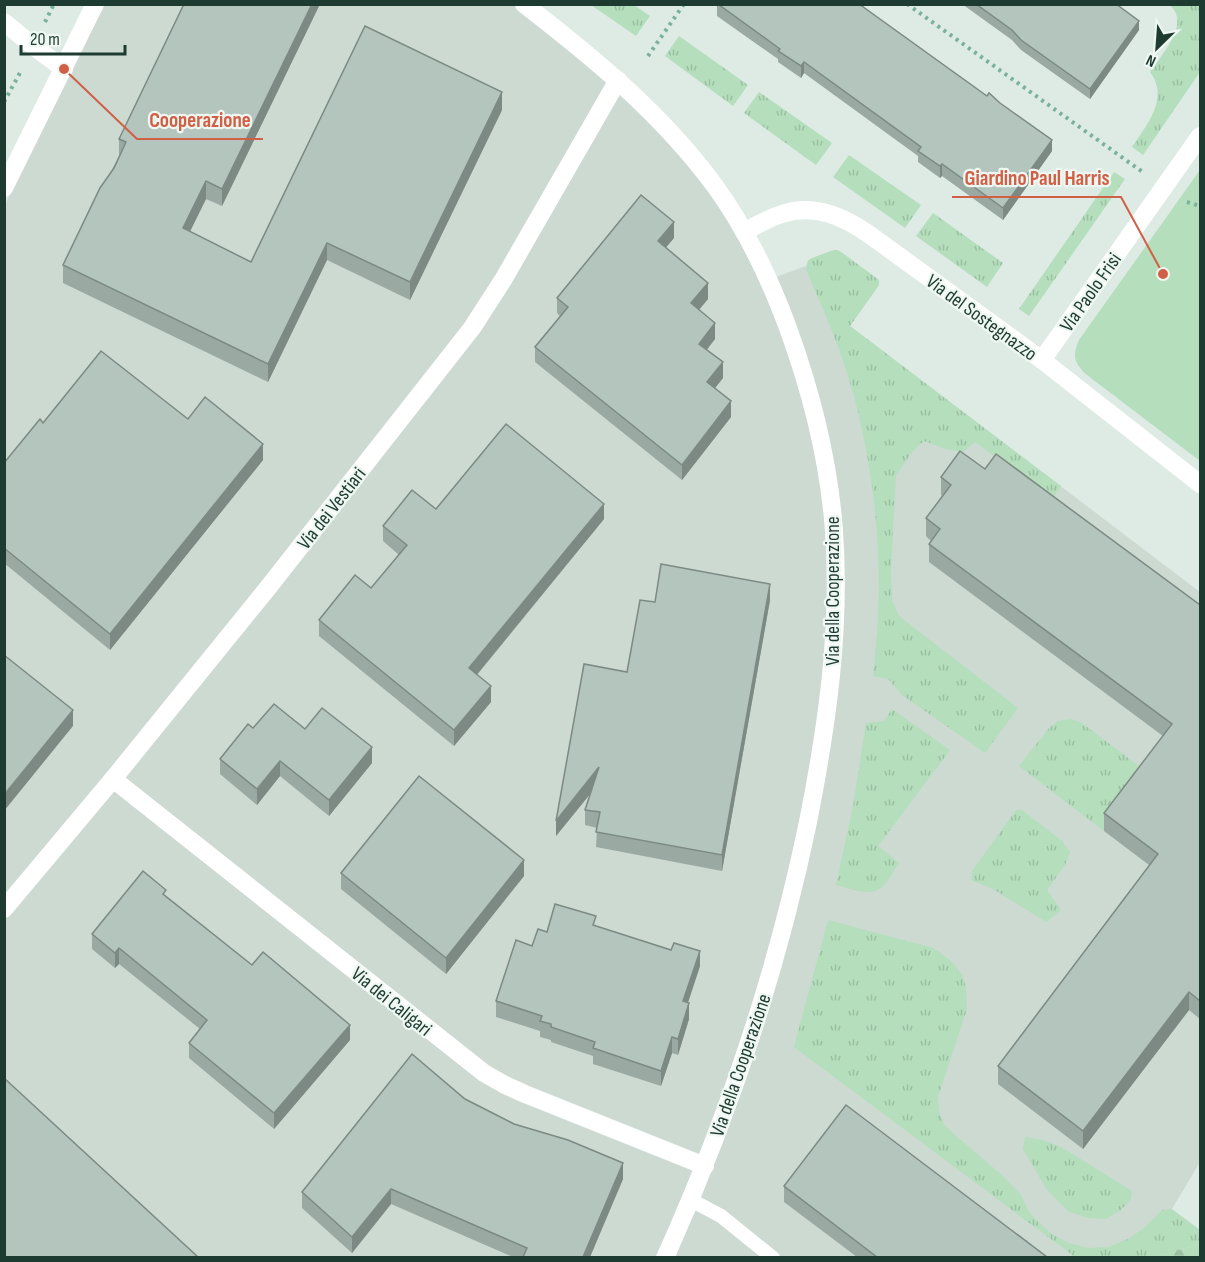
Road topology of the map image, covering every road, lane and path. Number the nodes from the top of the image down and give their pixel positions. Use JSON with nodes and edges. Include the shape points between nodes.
{"nodes":[{"id":1,"x":95,"y":4,"type":"edge"},
{"id":2,"x":524,"y":4,"type":"edge"},
{"id":3,"x":684,"y":4,"type":"edge"},
{"id":4,"x":907,"y":4,"type":"edge"},
{"id":5,"x":4,"y":22,"type":"edge"},
{"id":6,"x":648,"y":56,"type":"dead end"},
{"id":7,"x":64,"y":69,"type":"junction"},
{"id":8,"x":618,"y":80,"type":"junction"},
{"id":9,"x":1200,"y":136,"type":"edge"},
{"id":10,"x":1147,"y":176,"type":"dead end"},
{"id":11,"x":4,"y":188,"type":"edge"},
{"id":12,"x":1180,"y":199,"type":"dead end"},
{"id":13,"x":1200,"y":206,"type":"edge"},
{"id":14,"x":744,"y":232,"type":"junction"},
{"id":15,"x":1042,"y":360,"type":"junction"},
{"id":16,"x":1200,"y":483,"type":"edge"},
{"id":17,"x":113,"y":779,"type":"junction"},
{"id":18,"x":4,"y":909,"type":"edge"},
{"id":19,"x":705,"y":1166,"type":"junction"},
{"id":20,"x":691,"y":1200,"type":"junction"},
{"id":21,"x":665,"y":1257,"type":"edge"},
{"id":22,"x":773,"y":1257,"type":"edge"}],
"edges":[{"from":1,"to":7,"type":"street"},
{"from":2,"to":8,"type":"street","name":"Via della Cooperazione"},
{"from":3,"to":6,"type":"path"},
{"from":4,"to":10,"type":"path"},
{"from":5,"to":7,"type":"street"},
{"from":7,"to":11,"type":"street"},
{"from":8,"to":14,"type":"street","name":"Via della Cooperazione","via":[[680,143],[715,186]]},
{"from":8,"to":17,"type":"street","name":"Via dei Vestiari","via":[[472,328]]},
{"from":9,"to":15,"type":"street","name":"Via Paolo Frisi"},
{"from":12,"to":13,"type":"path"},
{"from":14,"to":15,"type":"street","name":"Via del Sostegnazzo","via":[[785,213],[802,210],[834,214],[880,242]]},
{"from":14,"to":19,"type":"street","name":"Via della Cooperazione","via":[[780,306],[817,423],[834,532],[836,620],[826,723],[799,863],[754,1028]]},
{"from":15,"to":16,"type":"street","name":"Via del Sostegnazzo"},
{"from":17,"to":18,"type":"street","name":"Via dei Vestiari"},
{"from":17,"to":19,"type":"street","name":"Via dei Caligari","via":[[484,1073],[525,1094]]},
{"from":19,"to":20,"type":"street","name":"Via della Cooperazione"},
{"from":20,"to":21,"type":"street","name":"Via della Cooperazione"},
{"from":20,"to":22,"type":"lane","via":[[726,1219]]}]}
